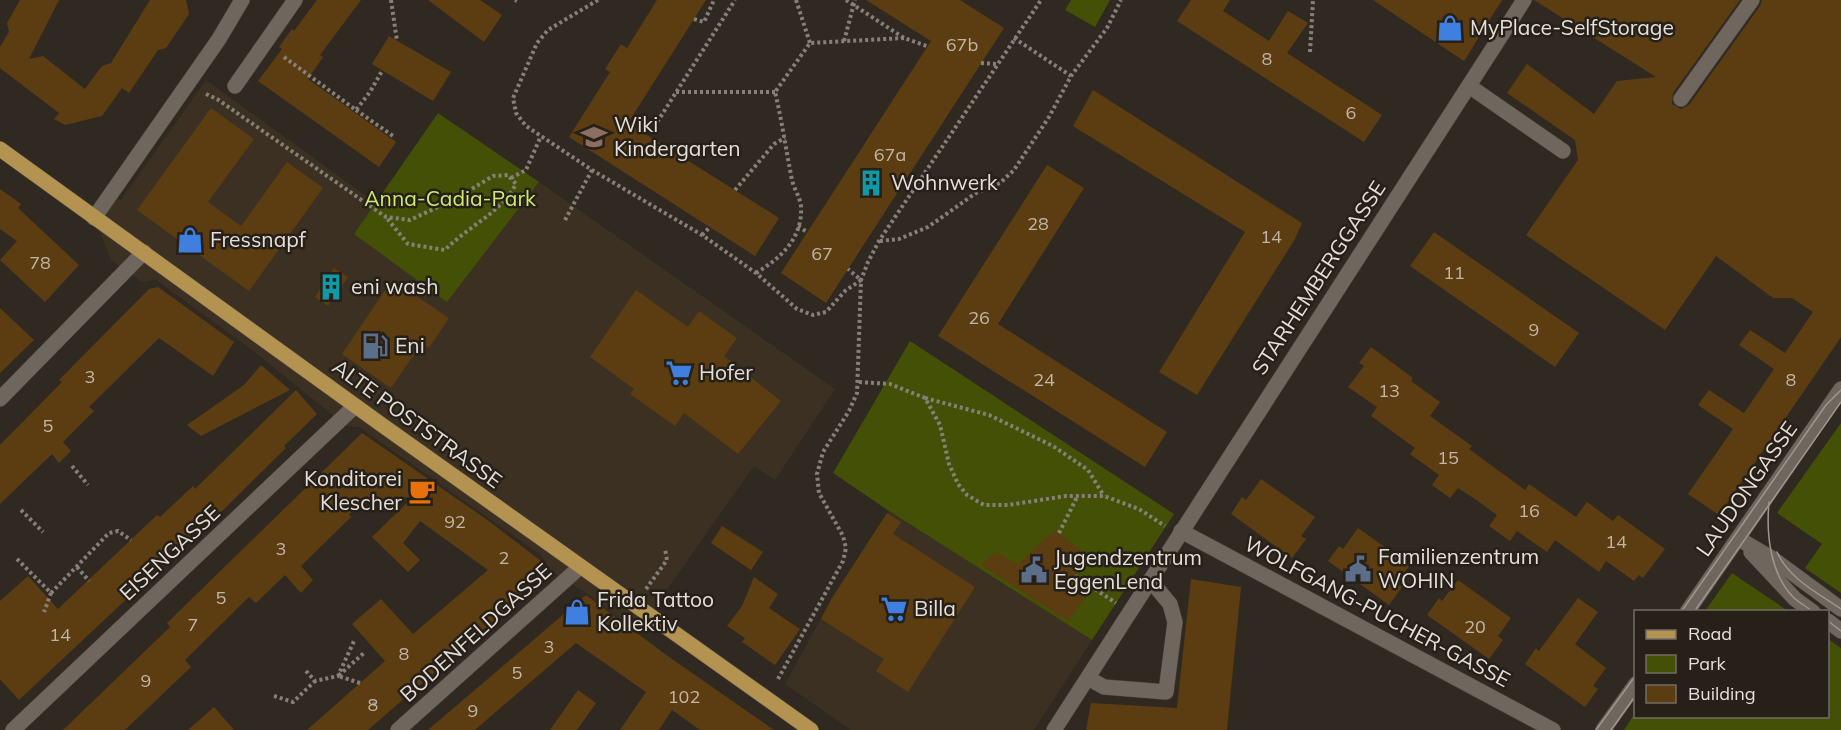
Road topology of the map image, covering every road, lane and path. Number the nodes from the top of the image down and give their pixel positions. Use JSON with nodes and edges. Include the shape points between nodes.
{"nodes":[{"id":1,"x":242,"y":0,"type":"edge"},
{"id":2,"x":295,"y":0,"type":"edge"},
{"id":3,"x":391,"y":0,"type":"edge"},
{"id":4,"x":598,"y":0,"type":"edge"},
{"id":5,"x":714,"y":0,"type":"edge"},
{"id":6,"x":735,"y":0,"type":"edge"},
{"id":7,"x":796,"y":0,"type":"edge"},
{"id":8,"x":846,"y":0,"type":"edge"},
{"id":9,"x":1041,"y":0,"type":"edge"},
{"id":10,"x":1121,"y":0,"type":"edge"},
{"id":11,"x":1313,"y":0,"type":"edge"},
{"id":12,"x":1524,"y":0,"type":"edge"},
{"id":13,"x":1752,"y":0,"type":"edge"},
{"id":14,"x":854,"y":3,"type":"edge"},
{"id":15,"x":694,"y":19,"type":"dead end"},
{"id":16,"x":904,"y":38,"type":"junction"},
{"id":17,"x":1014,"y":38,"type":"junction"},
{"id":18,"x":397,"y":40,"type":"dead end"},
{"id":19,"x":844,"y":41,"type":"junction"},
{"id":20,"x":810,"y":43,"type":"junction"},
{"id":21,"x":927,"y":46,"type":"dead end"},
{"id":22,"x":1310,"y":52,"type":"dead end"},
{"id":23,"x":284,"y":57,"type":"dead end"},
{"id":24,"x":981,"y":63,"type":"dead end"},
{"id":25,"x":996,"y":64,"type":"junction"},
{"id":26,"x":382,"y":71,"type":"dead end"},
{"id":27,"x":1071,"y":76,"type":"junction"},
{"id":28,"x":235,"y":86,"type":"dead end"},
{"id":29,"x":1469,"y":86,"type":"junction"},
{"id":30,"x":676,"y":92,"type":"junction"},
{"id":31,"x":775,"y":92,"type":"junction"},
{"id":32,"x":206,"y":94,"type":"dead end"},
{"id":33,"x":1681,"y":99,"type":"dead end"},
{"id":34,"x":356,"y":110,"type":"junction"},
{"id":35,"x":654,"y":127,"type":"dead end"},
{"id":36,"x":393,"y":136,"type":"dead end"},
{"id":37,"x":541,"y":136,"type":"junction"},
{"id":38,"x":785,"y":138,"type":"junction"},
{"id":39,"x":1,"y":151,"type":"edge"},
{"id":40,"x":1563,"y":151,"type":"dead end"},
{"id":41,"x":592,"y":170,"type":"junction"},
{"id":42,"x":511,"y":178,"type":"junction"},
{"id":43,"x":735,"y":190,"type":"dead end"},
{"id":44,"x":386,"y":217,"type":"junction"},
{"id":45,"x":94,"y":218,"type":"junction"},
{"id":46,"x":565,"y":220,"type":"dead end"},
{"id":47,"x":798,"y":226,"type":"junction"},
{"id":48,"x":710,"y":227,"type":"dead end"},
{"id":49,"x":807,"y":232,"type":"dead end"},
{"id":50,"x":702,"y":235,"type":"junction"},
{"id":51,"x":879,"y":241,"type":"junction"},
{"id":52,"x":144,"y":252,"type":"junction"},
{"id":53,"x":848,"y":269,"type":"dead end"},
{"id":54,"x":756,"y":273,"type":"junction"},
{"id":55,"x":861,"y":280,"type":"junction"},
{"id":56,"x":858,"y":382,"type":"junction"},
{"id":57,"x":1841,"y":389,"type":"edge"},
{"id":58,"x":925,"y":398,"type":"junction"},
{"id":59,"x":0,"y":399,"type":"edge"},
{"id":60,"x":356,"y":406,"type":"junction"},
{"id":61,"x":72,"y":466,"type":"dead end"},
{"id":62,"x":88,"y":485,"type":"dead end"},
{"id":63,"x":1077,"y":496,"type":"junction"},
{"id":64,"x":1104,"y":496,"type":"junction"},
{"id":65,"x":21,"y":510,"type":"dead end"},
{"id":66,"x":1173,"y":529,"type":"junction"},
{"id":67,"x":43,"y":532,"type":"dead end"},
{"id":68,"x":1059,"y":533,"type":"dead end"},
{"id":69,"x":1739,"y":539,"type":"junction"},
{"id":70,"x":131,"y":540,"type":"dead end"},
{"id":71,"x":664,"y":549,"type":"dead end"},
{"id":72,"x":17,"y":559,"type":"dead end"},
{"id":73,"x":77,"y":567,"type":"junction"},
{"id":74,"x":580,"y":567,"type":"junction"},
{"id":75,"x":1075,"y":576,"type":"dead end"},
{"id":76,"x":1150,"y":580,"type":"junction"},
{"id":77,"x":89,"y":581,"type":"dead end"},
{"id":78,"x":646,"y":589,"type":"dead end"},
{"id":79,"x":51,"y":593,"type":"junction"},
{"id":80,"x":1116,"y":603,"type":"dead end"},
{"id":81,"x":1841,"y":609,"type":"edge"},
{"id":82,"x":1688,"y":610,"type":"edge"},
{"id":83,"x":1810,"y":610,"type":"edge"},
{"id":84,"x":44,"y":612,"type":"dead end"},
{"id":85,"x":354,"y":641,"type":"dead end"},
{"id":86,"x":365,"y":652,"type":"dead end"},
{"id":87,"x":306,"y":671,"type":"dead end"},
{"id":88,"x":338,"y":675,"type":"junction"},
{"id":89,"x":1088,"y":678,"type":"junction"},
{"id":90,"x":778,"y":679,"type":"dead end"},
{"id":91,"x":315,"y":681,"type":"junction"},
{"id":92,"x":360,"y":683,"type":"dead end"},
{"id":93,"x":1634,"y":685,"type":"edge"},
{"id":94,"x":274,"y":696,"type":"dead end"},
{"id":95,"x":377,"y":701,"type":"dead end"},
{"id":96,"x":373,"y":705,"type":"dead end"},
{"id":97,"x":13,"y":730,"type":"edge"},
{"id":98,"x":398,"y":730,"type":"edge"},
{"id":99,"x":811,"y":730,"type":"edge"},
{"id":100,"x":1054,"y":730,"type":"edge"},
{"id":101,"x":1553,"y":730,"type":"edge"},
{"id":102,"x":1603,"y":730,"type":"edge"}],
"edges":[{"from":1,"to":45,"type":"street"},
{"from":2,"to":28,"type":"street"},
{"from":3,"to":18,"type":"path"},
{"from":4,"to":37,"type":"path","via":[[548,30],[537,43],[513,98],[516,113]]},
{"from":5,"to":15,"type":"path","via":[[704,22]]},
{"from":6,"to":30,"type":"path"},
{"from":7,"to":20,"type":"path"},
{"from":8,"to":14,"type":"path"},
{"from":9,"to":17,"type":"path"},
{"from":10,"to":27,"type":"path","via":[[1107,28]]},
{"from":11,"to":22,"type":"path"},
{"from":12,"to":29,"type":"street","name":"STARHEMBERGGASSE"},
{"from":13,"to":33,"type":"street"},
{"from":14,"to":16,"type":"path"},
{"from":14,"to":19,"type":"path"},
{"from":16,"to":19,"type":"path"},
{"from":16,"to":21,"type":"path"},
{"from":17,"to":25,"type":"path"},
{"from":17,"to":27,"type":"path"},
{"from":19,"to":20,"type":"path"},
{"from":20,"to":31,"type":"path"},
{"from":23,"to":34,"type":"path"},
{"from":24,"to":25,"type":"path"},
{"from":25,"to":51,"type":"path"},
{"from":26,"to":34,"type":"path"},
{"from":27,"to":51,"type":"path","via":[[1014,170],[1000,183],[976,193],[928,227],[899,239]]},
{"from":29,"to":40,"type":"street"},
{"from":29,"to":66,"type":"street","name":"STARHEMBERGGASSE"},
{"from":30,"to":31,"type":"path"},
{"from":30,"to":35,"type":"path"},
{"from":31,"to":38,"type":"path"},
{"from":32,"to":44,"type":"path"},
{"from":34,"to":36,"type":"path"},
{"from":37,"to":41,"type":"path"},
{"from":37,"to":42,"type":"path","via":[[526,170]]},
{"from":38,"to":43,"type":"path","via":[[774,144]]},
{"from":38,"to":47,"type":"path","via":[[792,183],[801,205]]},
{"from":39,"to":45,"type":"main road","name":"ALTE POSTSTRASSE"},
{"from":41,"to":46,"type":"path"},
{"from":41,"to":50,"type":"path"},
{"from":42,"to":44,"type":"path","via":[[493,176],[410,220]]},
{"from":42,"to":44,"type":"path","via":[[516,184],[496,210],[445,250],[408,244]]},
{"from":45,"to":52,"type":"main road","name":"ALTE POSTSTRASSE"},
{"from":47,"to":49,"type":"path"},
{"from":47,"to":54,"type":"path","via":[[791,244],[779,258]]},
{"from":48,"to":50,"type":"path"},
{"from":50,"to":54,"type":"path"},
{"from":51,"to":55,"type":"path"},
{"from":52,"to":59,"type":"street"},
{"from":52,"to":60,"type":"main road","name":"ALTE POSTSTRASSE"},
{"from":53,"to":55,"type":"path"},
{"from":54,"to":55,"type":"path","via":[[797,309],[813,315],[826,312]]},
{"from":55,"to":56,"type":"path"},
{"from":56,"to":58,"type":"path","via":[[890,384]]},
{"from":56,"to":90,"type":"path","via":[[853,403],[823,452],[817,474],[819,492],[843,536],[843,561]]},
{"from":57,"to":69,"type":"street","name":"LAUDONGASSE"},
{"from":58,"to":63,"type":"path","via":[[940,425],[949,464],[967,495],[984,505]]},
{"from":58,"to":64,"type":"path","via":[[989,415],[1053,446],[1088,470]]},
{"from":60,"to":74,"type":"main road","name":"ALTE POSTSTRASSE"},
{"from":60,"to":97,"type":"street","name":"EISENGASSE"},
{"from":61,"to":62,"type":"path"},
{"from":63,"to":64,"type":"path"},
{"from":63,"to":68,"type":"path"},
{"from":64,"to":66,"type":"path","via":[[1139,509]]},
{"from":65,"to":67,"type":"path"},
{"from":66,"to":76,"type":"street","name":"STARHEMBERGGASSE"},
{"from":66,"to":101,"type":"street","name":"WOLFGANG-PUCHER-GASSE"},
{"from":69,"to":81,"type":"street"},
{"from":69,"to":82,"type":"street","name":"LAUDONGASSE"},
{"from":69,"to":83,"type":"street"},
{"from":70,"to":73,"type":"path","via":[[118,531],[109,533]]},
{"from":71,"to":78,"type":"path","via":[[668,560]]},
{"from":72,"to":79,"type":"path"},
{"from":73,"to":77,"type":"path"},
{"from":73,"to":79,"type":"path"},
{"from":74,"to":98,"type":"street","name":"BODENFELDGASSE"},
{"from":74,"to":99,"type":"main road","name":"ALTE POSTSTRASSE"},
{"from":75,"to":80,"type":"path"},
{"from":76,"to":89,"type":"street","name":"STARHEMBERGGASSE"},
{"from":76,"to":89,"type":"street","via":[[1170,604],[1175,622],[1166,692],[1104,687]]},
{"from":79,"to":84,"type":"path"},
{"from":85,"to":88,"type":"path"},
{"from":86,"to":88,"type":"path"},
{"from":87,"to":91,"type":"path"},
{"from":88,"to":91,"type":"path"},
{"from":88,"to":92,"type":"path"},
{"from":89,"to":100,"type":"street","name":"STARHEMBERGGASSE"},
{"from":91,"to":94,"type":"path","via":[[293,702]]},
{"from":93,"to":102,"type":"street"},
{"from":95,"to":96,"type":"path"}]}
